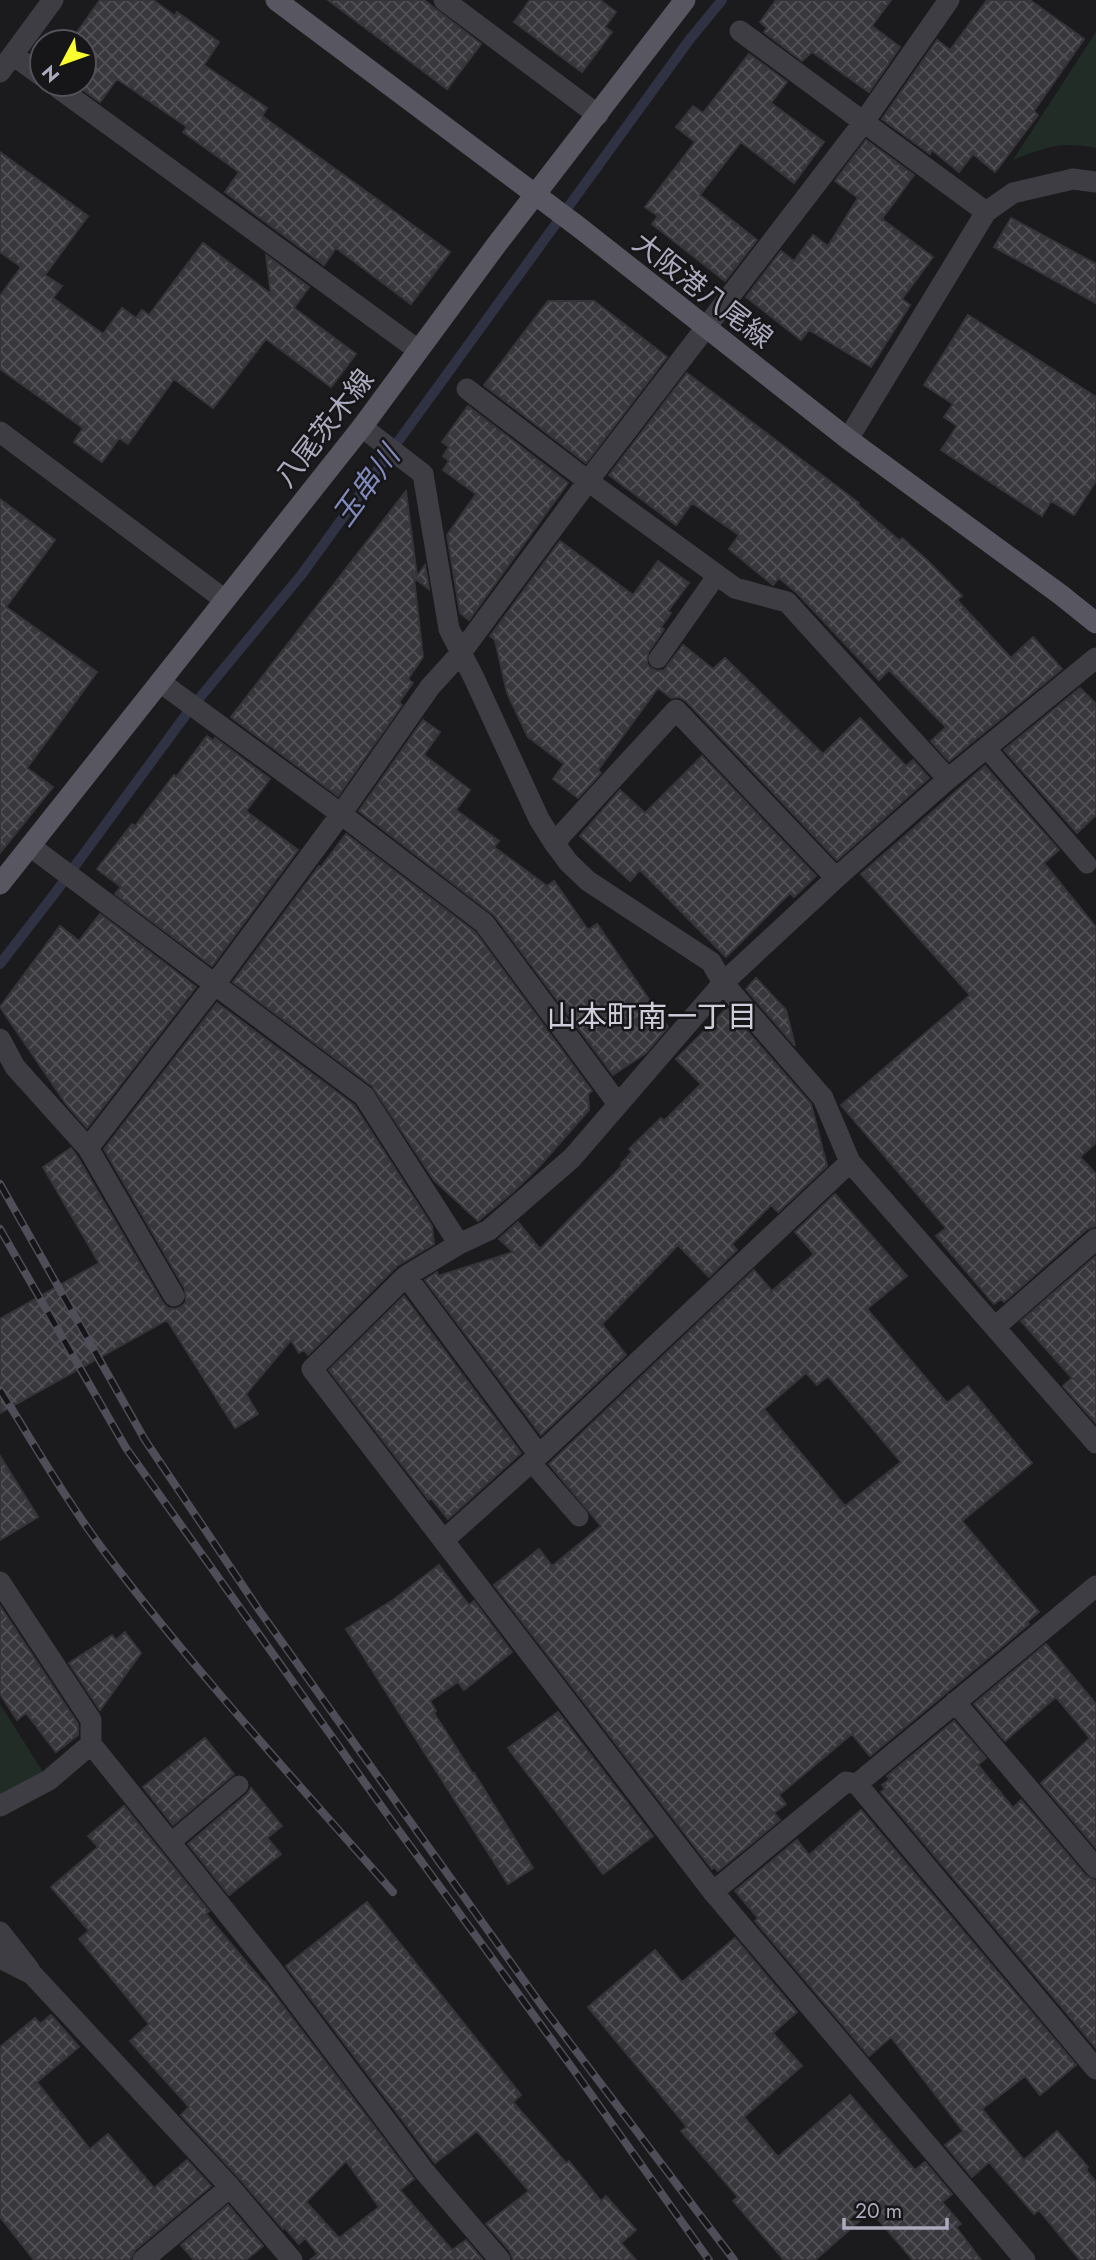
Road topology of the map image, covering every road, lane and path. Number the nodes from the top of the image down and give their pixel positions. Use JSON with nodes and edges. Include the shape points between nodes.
{"nodes":[{"id":1,"x":53,"y":0,"type":"edge"},
{"id":2,"x":276,"y":0,"type":"edge"},
{"id":3,"x":444,"y":0,"type":"edge"},
{"id":4,"x":685,"y":0,"type":"edge"},
{"id":5,"x":948,"y":0,"type":"edge"},
{"id":6,"x":740,"y":31,"type":"dead end"},
{"id":7,"x":6,"y":63,"type":"edge"},
{"id":8,"x":28,"y":71,"type":"edge"},
{"id":9,"x":72,"y":98,"type":"edge"},
{"id":10,"x":598,"y":115,"type":"junction"},
{"id":11,"x":863,"y":122,"type":"junction"},
{"id":12,"x":1096,"y":182,"type":"edge"},
{"id":13,"x":543,"y":202,"type":"junction"},
{"id":14,"x":986,"y":212,"type":"junction"},
{"id":15,"x":705,"y":328,"type":"junction"},
{"id":16,"x":418,"y":349,"type":"junction"},
{"id":17,"x":467,"y":389,"type":"dead end"},
{"id":18,"x":368,"y":431,"type":"junction"},
{"id":19,"x":0,"y":432,"type":"edge"},
{"id":20,"x":848,"y":439,"type":"junction"},
{"id":21,"x":588,"y":481,"type":"junction"},
{"id":22,"x":717,"y":575,"type":"junction"},
{"id":23,"x":225,"y":600,"type":"junction"},
{"id":24,"x":1096,"y":623,"type":"edge"},
{"id":25,"x":460,"y":654,"type":"junction"},
{"id":26,"x":1096,"y":658,"type":"edge"},
{"id":27,"x":659,"y":659,"type":"dead end"},
{"id":28,"x":160,"y":682,"type":"junction"},
{"id":29,"x":986,"y":748,"type":"junction"},
{"id":30,"x":948,"y":779,"type":"junction"},
{"id":31,"x":341,"y":814,"type":"junction"},
{"id":32,"x":554,"y":844,"type":"junction"},
{"id":33,"x":30,"y":846,"type":"junction"},
{"id":34,"x":1087,"y":864,"type":"dead end"},
{"id":35,"x":836,"y":878,"type":"junction"},
{"id":36,"x":0,"y":884,"type":"edge"},
{"id":37,"x":723,"y":983,"type":"junction"},
{"id":38,"x":215,"y":984,"type":"junction"},
{"id":39,"x":0,"y":1039,"type":"edge"},
{"id":40,"x":618,"y":1104,"type":"junction"},
{"id":41,"x":88,"y":1148,"type":"junction"},
{"id":42,"x":850,"y":1162,"type":"junction"},
{"id":43,"x":1096,"y":1239,"type":"edge"},
{"id":44,"x":459,"y":1244,"type":"junction"},
{"id":45,"x":406,"y":1276,"type":"junction"},
{"id":46,"x":174,"y":1296,"type":"dead end"},
{"id":47,"x":995,"y":1327,"type":"junction"},
{"id":48,"x":1096,"y":1443,"type":"edge"},
{"id":49,"x":535,"y":1458,"type":"junction"},
{"id":50,"x":579,"y":1517,"type":"dead end"},
{"id":51,"x":444,"y":1540,"type":"junction"},
{"id":52,"x":0,"y":1582,"type":"edge"},
{"id":53,"x":1096,"y":1586,"type":"edge"},
{"id":54,"x":955,"y":1703,"type":"junction"},
{"id":55,"x":91,"y":1744,"type":"junction"},
{"id":56,"x":857,"y":1784,"type":"junction"},
{"id":57,"x":239,"y":1785,"type":"dead end"},
{"id":58,"x":0,"y":1806,"type":"edge"},
{"id":59,"x":170,"y":1843,"type":"junction"},
{"id":60,"x":1096,"y":1868,"type":"edge"},
{"id":61,"x":713,"y":1892,"type":"junction"},
{"id":62,"x":0,"y":1932,"type":"edge"},
{"id":63,"x":0,"y":1958,"type":"edge"},
{"id":64,"x":32,"y":1974,"type":"junction"},
{"id":65,"x":1096,"y":2069,"type":"edge"},
{"id":66,"x":230,"y":2187,"type":"junction"},
{"id":67,"x":143,"y":2260,"type":"edge"},
{"id":68,"x":292,"y":2260,"type":"edge"},
{"id":69,"x":500,"y":2260,"type":"edge"},
{"id":70,"x":1025,"y":2260,"type":"edge"}],
"edges":[{"from":1,"to":7,"type":"street"},
{"from":2,"to":13,"type":"main road","name":"大阪港八尾線"},
{"from":3,"to":10,"type":"street"},
{"from":4,"to":10,"type":"main road","name":"八尾茨木線"},
{"from":5,"to":11,"type":"street"},
{"from":6,"to":11,"type":"street"},
{"from":7,"to":8,"type":"street"},
{"from":9,"to":16,"type":"street"},
{"from":10,"to":13,"type":"main road","name":"八尾茨木線"},
{"from":11,"to":14,"type":"street"},
{"from":11,"to":15,"type":"street"},
{"from":12,"to":14,"type":"street","via":[[1073,179],[1013,193]]},
{"from":13,"to":15,"type":"main road","name":"大阪港八尾線"},
{"from":13,"to":16,"type":"main road","name":"八尾茨木線"},
{"from":14,"to":20,"type":"street"},
{"from":15,"to":20,"type":"main road","name":"大阪港八尾線"},
{"from":15,"to":21,"type":"street"},
{"from":16,"to":18,"type":"main road","name":"八尾茨木線"},
{"from":17,"to":21,"type":"street"},
{"from":18,"to":23,"type":"main road","name":"八尾茨木線"},
{"from":18,"to":25,"type":"street","via":[[423,474],[449,629]]},
{"from":19,"to":23,"type":"street"},
{"from":20,"to":24,"type":"main road","name":"大阪港八尾線"},
{"from":21,"to":22,"type":"street"},
{"from":21,"to":25,"type":"street"},
{"from":22,"to":27,"type":"lane"},
{"from":22,"to":30,"type":"street","via":[[735,588],[787,602]]},
{"from":23,"to":28,"type":"main road","name":"八尾茨木線"},
{"from":25,"to":31,"type":"street","via":[[430,687]]},
{"from":25,"to":32,"type":"street"},
{"from":26,"to":29,"type":"street"},
{"from":28,"to":31,"type":"street"},
{"from":28,"to":33,"type":"main road","name":"八尾茨木線"},
{"from":29,"to":30,"type":"street"},
{"from":29,"to":34,"type":"lane"},
{"from":30,"to":35,"type":"street"},
{"from":31,"to":38,"type":"street"},
{"from":31,"to":40,"type":"street","via":[[484,923]]},
{"from":32,"to":35,"type":"street","via":[[676,710]]},
{"from":32,"to":37,"type":"street","via":[[588,881],[711,962]]},
{"from":33,"to":36,"type":"main road","name":"八尾茨木線"},
{"from":33,"to":38,"type":"street"},
{"from":35,"to":37,"type":"street"},
{"from":37,"to":40,"type":"street"},
{"from":37,"to":42,"type":"street","via":[[823,1098]]},
{"from":38,"to":41,"type":"street"},
{"from":38,"to":44,"type":"street","via":[[364,1096]]},
{"from":39,"to":41,"type":"street","via":[[15,1067]]},
{"from":40,"to":44,"type":"street","via":[[572,1158],[489,1230]]},
{"from":41,"to":46,"type":"street"},
{"from":42,"to":47,"type":"street"},
{"from":42,"to":49,"type":"street"},
{"from":43,"to":47,"type":"street"},
{"from":44,"to":45,"type":"street"},
{"from":45,"to":49,"type":"street"},
{"from":45,"to":51,"type":"street","via":[[312,1369]]},
{"from":47,"to":48,"type":"street"},
{"from":49,"to":50,"type":"lane"},
{"from":49,"to":51,"type":"street"},
{"from":51,"to":61,"type":"street"},
{"from":52,"to":55,"type":"street","via":[[91,1720]]},
{"from":53,"to":54,"type":"street"},
{"from":54,"to":56,"type":"street"},
{"from":54,"to":60,"type":"street"},
{"from":55,"to":58,"type":"street","via":[[49,1780]]},
{"from":55,"to":59,"type":"street"},
{"from":56,"to":61,"type":"street","via":[[846,1782]]},
{"from":56,"to":65,"type":"street"},
{"from":57,"to":59,"type":"lane"},
{"from":59,"to":69,"type":"street","via":[[424,2171]]},
{"from":61,"to":70,"type":"street"},
{"from":62,"to":64,"type":"street"},
{"from":63,"to":64,"type":"street"},
{"from":64,"to":66,"type":"street"},
{"from":66,"to":67,"type":"street"},
{"from":66,"to":68,"type":"street"}]}
